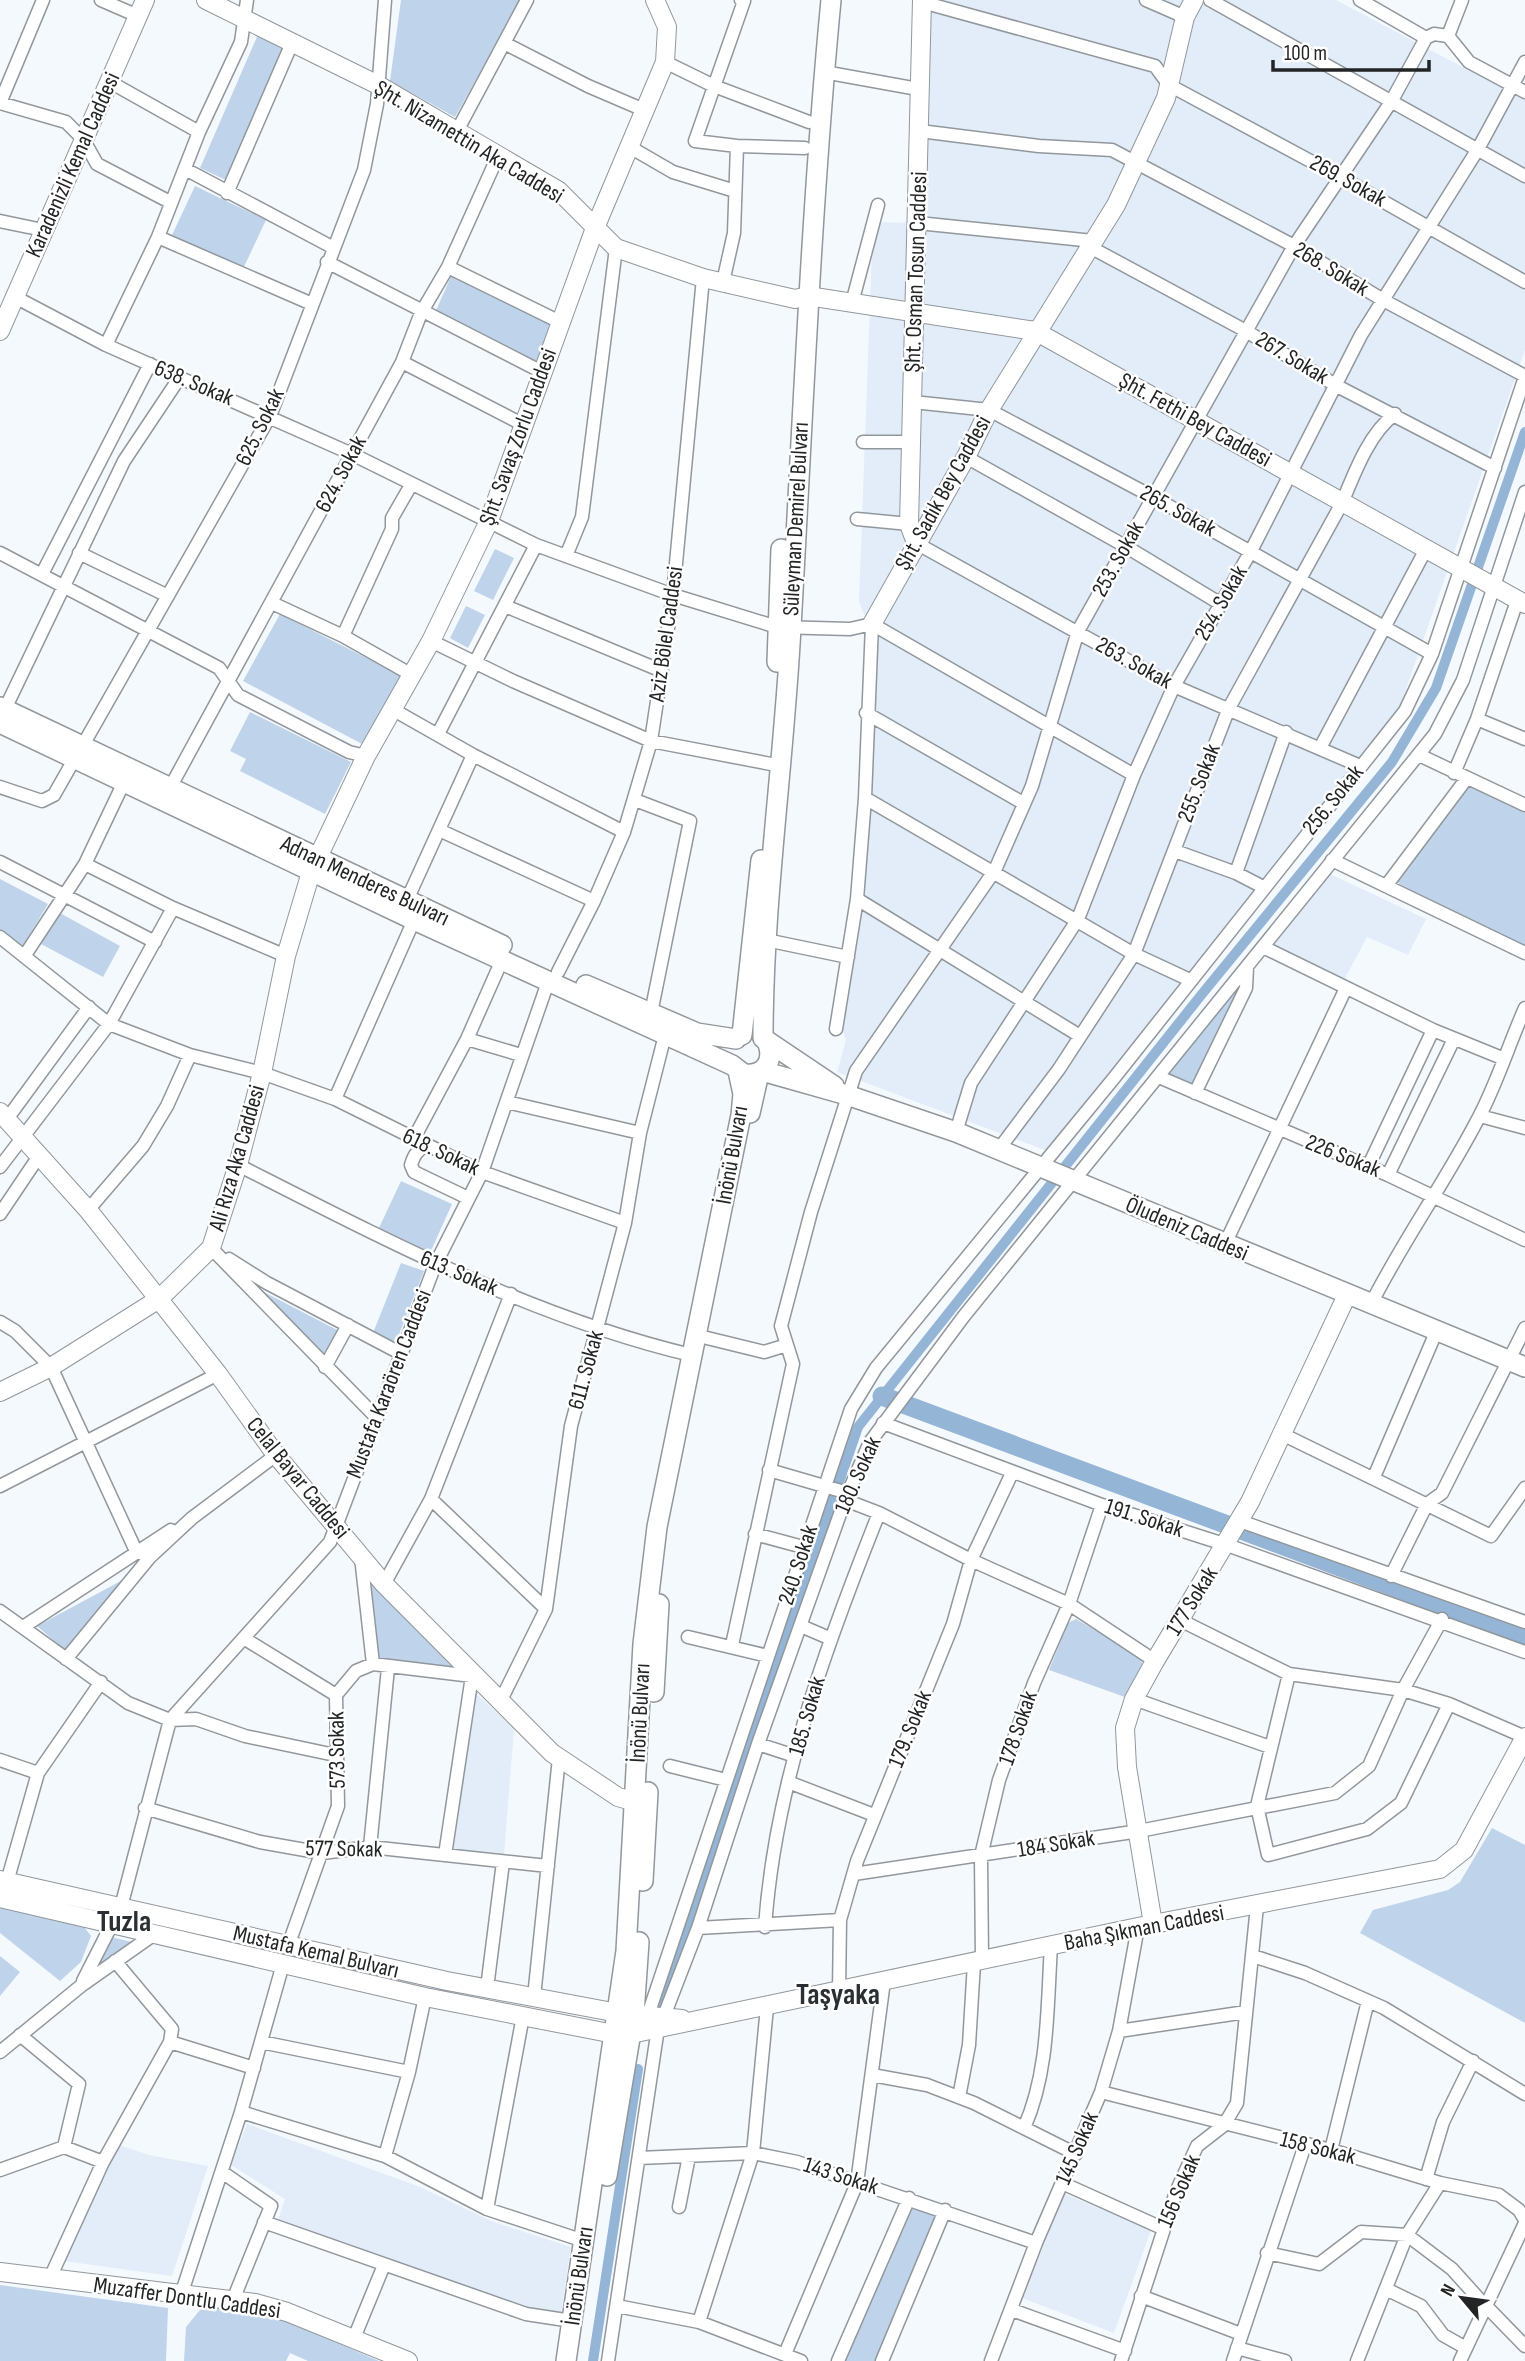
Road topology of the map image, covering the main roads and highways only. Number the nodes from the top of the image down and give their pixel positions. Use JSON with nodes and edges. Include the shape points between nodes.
{"nodes":[{"id":1,"x":821,"y":0,"type":"edge"},
{"id":2,"x":831,"y":0,"type":"edge"},
{"id":3,"x":801,"y":298,"type":"junction"},
{"id":4,"x":784,"y":627,"type":"junction"},
{"id":5,"x":2,"y":713,"type":"edge"},
{"id":6,"x":79,"y":752,"type":"junction"},
{"id":7,"x":314,"y":865,"type":"junction"},
{"id":8,"x":553,"y":977,"type":"junction"},
{"id":9,"x":739,"y":1037,"type":"junction"},
{"id":10,"x":766,"y":1041,"type":"junction"},
{"id":11,"x":735,"y":1068,"type":"junction"},
{"id":12,"x":760,"y":1072,"type":"junction"},
{"id":13,"x":846,"y":1095,"type":"junction"},
{"id":14,"x":1517,"y":1363,"type":"edge"},
{"id":15,"x":686,"y":1402,"type":"junction"},
{"id":16,"x":638,"y":2022,"type":"junction"},
{"id":17,"x":566,"y":2361,"type":"edge"},
{"id":18,"x":578,"y":2361,"type":"edge"}],
"edges":[{"from":1,"to":3,"type":"main road","name":"Süleyman Demirel Bulvarı","via":[[805,148]]},
{"from":2,"to":3,"type":"main road","name":"Süleyman Demirel Bulvarı"},
{"from":3,"to":4,"type":"main road","name":"Süleyman Demirel Bulvarı"},
{"from":4,"to":9,"type":"main road","name":"Süleyman Demirel Bulvarı"},
{"from":4,"to":10,"type":"main road","name":"Süleyman Demirel Bulvarı","via":[[766,940]]},
{"from":5,"to":6,"type":"main road","name":"Adnan Menderes Bulvarı"},
{"from":6,"to":7,"type":"main road","name":"Adnan Menderes Bulvarı","via":[[125,780]]},
{"from":6,"to":7,"type":"main road","name":"Adnan Menderes Bulvarı","via":[[171,786]]},
{"from":7,"to":8,"type":"main road","name":"Adnan Menderes Bulvarı","via":[[407,900]]},
{"from":7,"to":8,"type":"main road","name":"Adnan Menderes Bulvarı","via":[[414,920],[502,960]]},
{"from":8,"to":9,"type":"main road","name":"Adnan Menderes Bulvarı","via":[[697,1033]]},
{"from":8,"to":11,"type":"main road","name":"Adnan Menderes Bulvarı"},
{"from":9,"to":10,"type":"main road","name":"Adnan Menderes Bulvarı","via":[[757,1034]]},
{"from":9,"to":11,"type":"main road","via":[[730,1052]]},
{"from":10,"to":12,"type":"main road","via":[[770,1060]]},
{"from":10,"to":13,"type":"main road","name":"Adnan Menderes Bulvarı"},
{"from":11,"to":12,"type":"main road","name":"Adnan Menderes Bulvarı","via":[[752,1075]]},
{"from":11,"to":15,"type":"main road","name":"İnönü Bulvarı","via":[[743,1094],[741,1115],[691,1355]]},
{"from":12,"to":13,"type":"main road","name":"Adnan Menderes Bulvarı"},
{"from":12,"to":15,"type":"main road","name":"İnönü Bulvarı"},
{"from":13,"to":14,"type":"main road","name":"Öludeniz Caddesi","via":[[999,1149]]},
{"from":15,"to":16,"type":"main road","name":"İnönü Bulvarı","via":[[661,1571],[641,1804]]},
{"from":16,"to":17,"type":"main road","name":"İnönü Bulvarı","via":[[584,2241]]},
{"from":16,"to":18,"type":"main road","name":"İnönü Bulvarı"}]}
